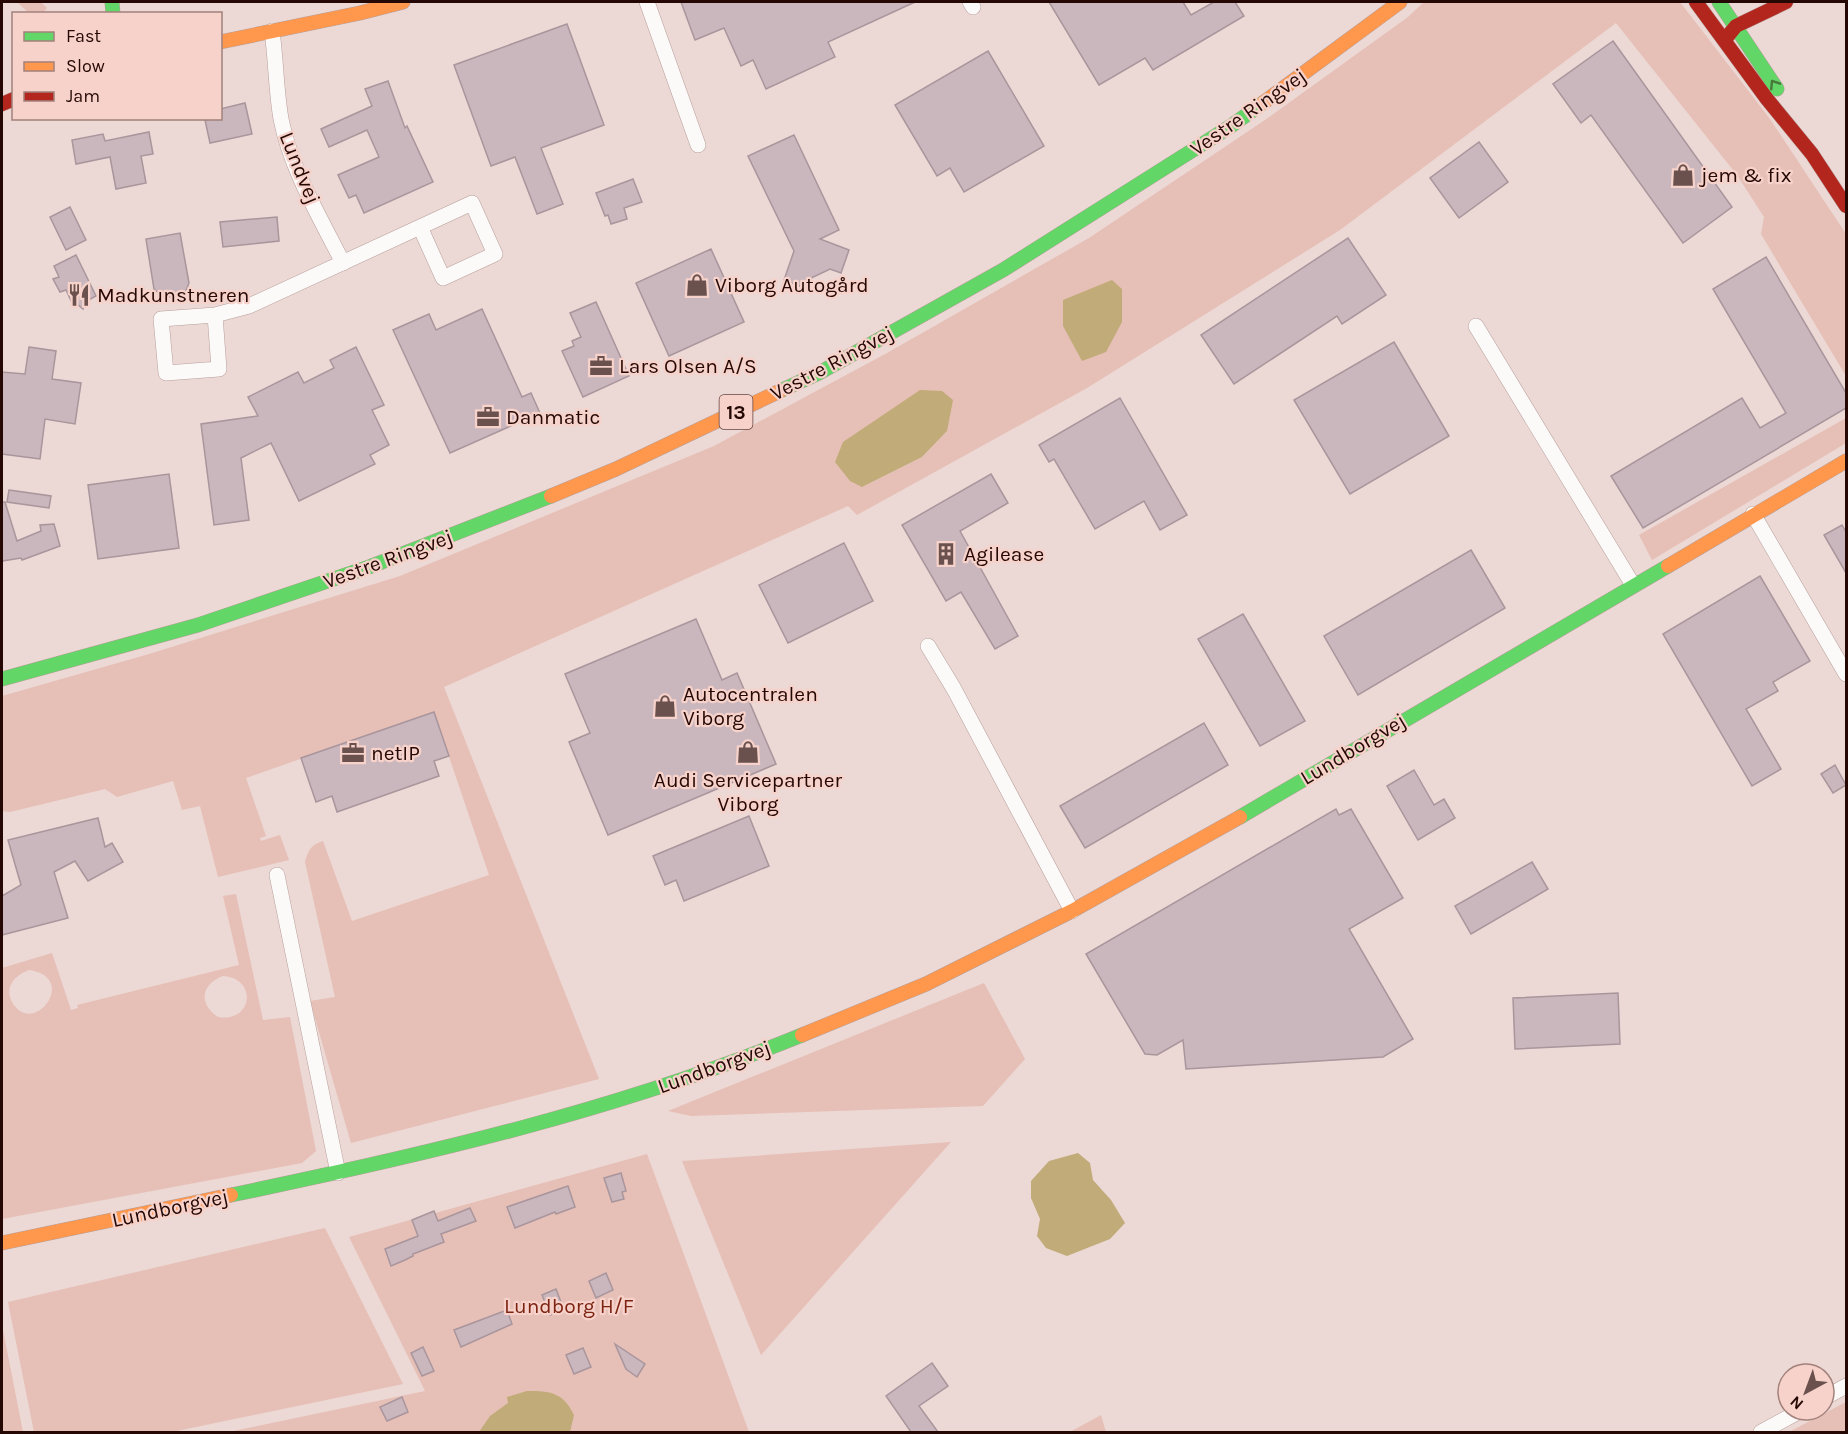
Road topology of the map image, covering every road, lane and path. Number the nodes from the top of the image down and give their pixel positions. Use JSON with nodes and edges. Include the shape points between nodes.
{"nodes":[{"id":1,"x":403,"y":2,"type":"edge"},
{"id":2,"x":647,"y":2,"type":"edge"},
{"id":3,"x":1400,"y":2,"type":"edge"},
{"id":4,"x":1696,"y":2,"type":"edge"},
{"id":5,"x":1786,"y":2,"type":"edge"},
{"id":6,"x":1726,"y":3,"type":"edge"},
{"id":7,"x":1711,"y":21,"type":"junction"},
{"id":8,"x":1736,"y":26,"type":"junction"},
{"id":9,"x":272,"y":32,"type":"junction"},
{"id":10,"x":1725,"y":41,"type":"junction"},
{"id":11,"x":222,"y":42,"type":"edge"},
{"id":12,"x":698,"y":145,"type":"dead end"},
{"id":13,"x":1812,"y":154,"type":"junction"},
{"id":14,"x":1846,"y":206,"type":"edge"},
{"id":15,"x":420,"y":227,"type":"junction"},
{"id":16,"x":343,"y":263,"type":"junction"},
{"id":17,"x":215,"y":315,"type":"junction"},
{"id":18,"x":1476,"y":326,"type":"dead end"},
{"id":19,"x":1846,"y":461,"type":"edge"},
{"id":20,"x":1753,"y":514,"type":"junction"},
{"id":21,"x":1633,"y":585,"type":"junction"},
{"id":22,"x":928,"y":646,"type":"dead end"},
{"id":23,"x":1846,"y":674,"type":"edge"},
{"id":24,"x":2,"y":679,"type":"edge"},
{"id":25,"x":277,"y":875,"type":"dead end"},
{"id":26,"x":1072,"y":910,"type":"junction"},
{"id":27,"x":338,"y":1173,"type":"junction"},
{"id":28,"x":2,"y":1243,"type":"edge"},
{"id":29,"x":1780,"y":1422,"type":"edge"},
{"id":30,"x":1761,"y":1432,"type":"edge"}],
"edges":[{"from":1,"to":9,"type":"street"},
{"from":2,"to":12,"type":"street"},
{"from":3,"to":24,"type":"street","name":"Vestre Ringvej","number":"13","via":[[1231,126],[1003,270],[819,373],[616,469],[380,563],[198,625]]},
{"from":4,"to":7,"type":"street"},
{"from":5,"to":8,"type":"street"},
{"from":6,"to":7,"type":"street"},
{"from":6,"to":8,"type":"street"},
{"from":7,"to":10,"type":"street"},
{"from":8,"to":10,"type":"street"},
{"from":13,"to":8,"type":"street","one_way":true,"via":[[1779,91]]},
{"from":9,"to":11,"type":"street"},
{"from":9,"to":16,"type":"street","name":"Lundvej","via":[[281,119],[289,149]]},
{"from":10,"to":13,"type":"street"},
{"from":13,"to":14,"type":"street"},
{"from":15,"to":15,"type":"street","via":[[443,278],[495,254],[472,203]]},
{"from":15,"to":16,"type":"street"},
{"from":16,"to":17,"type":"street","via":[[249,306]]},
{"from":17,"to":17,"type":"street","via":[[161,319],[166,373],[219,369]]},
{"from":18,"to":21,"type":"street"},
{"from":19,"to":20,"type":"street","name":"Lundborgvej"},
{"from":20,"to":21,"type":"street","name":"Lundborgvej"},
{"from":20,"to":23,"type":"street"},
{"from":21,"to":26,"type":"street","name":"Lundborgvej","via":[[1238,818]]},
{"from":22,"to":26,"type":"street"},
{"from":25,"to":27,"type":"street"},
{"from":26,"to":27,"type":"street","name":"Lundborgvej","via":[[926,984],[777,1045],[633,1096],[488,1138]]},
{"from":27,"to":28,"type":"street","name":"Lundborgvej"},
{"from":29,"to":30,"type":"street"}]}
